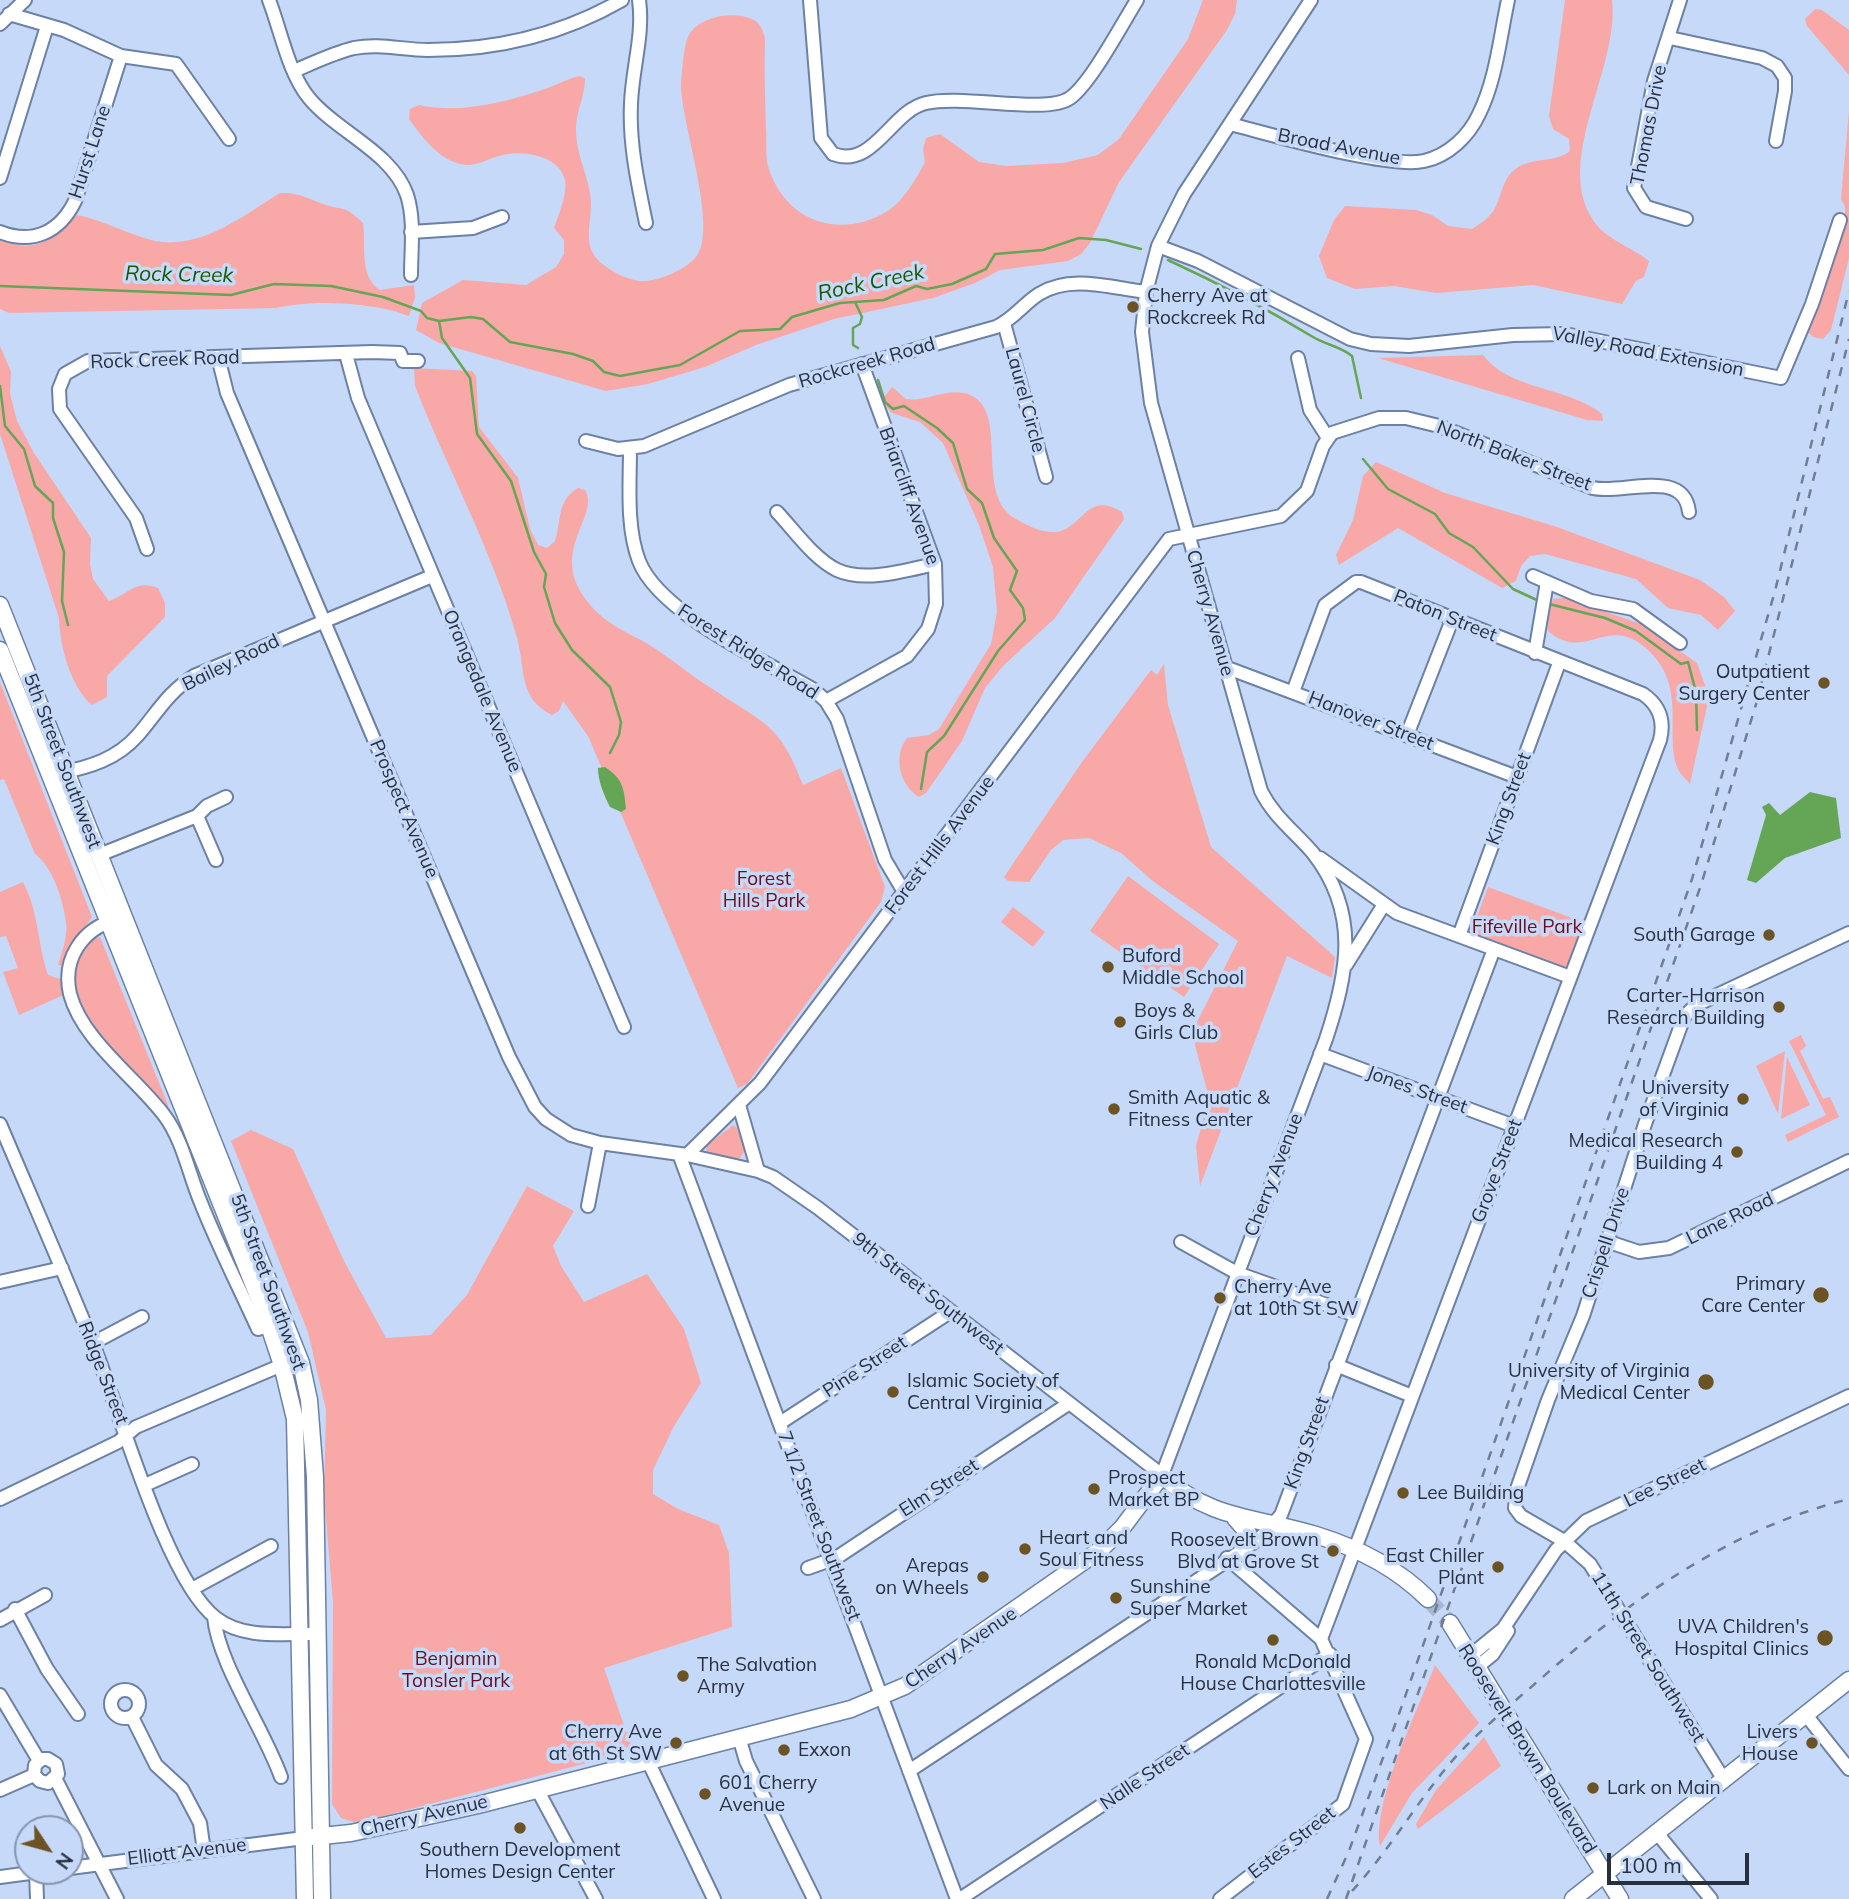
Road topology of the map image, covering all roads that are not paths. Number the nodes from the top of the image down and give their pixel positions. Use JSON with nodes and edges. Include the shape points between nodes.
{"nodes":[{"id":1,"x":25,"y":0,"type":"edge"},
{"id":2,"x":269,"y":0,"type":"edge"},
{"id":3,"x":622,"y":0,"type":"edge"},
{"id":4,"x":639,"y":0,"type":"edge"},
{"id":5,"x":810,"y":0,"type":"edge"},
{"id":6,"x":1137,"y":0,"type":"edge"},
{"id":7,"x":1311,"y":0,"type":"edge"},
{"id":8,"x":1508,"y":0,"type":"edge"},
{"id":9,"x":1680,"y":0,"type":"edge"},
{"id":10,"x":5,"y":19,"type":"edge"},
{"id":11,"x":47,"y":26,"type":"junction"},
{"id":12,"x":1670,"y":38,"type":"junction"},
{"id":13,"x":121,"y":56,"type":"junction"},
{"id":14,"x":294,"y":71,"type":"junction"},
{"id":15,"x":1230,"y":124,"type":"junction"},
{"id":16,"x":229,"y":139,"type":"dead end"},
{"id":17,"x":1776,"y":141,"type":"dead end"},
{"id":18,"x":4,"y":150,"type":"edge"},
{"id":19,"x":0,"y":178,"type":"edge"},
{"id":20,"x":502,"y":218,"type":"dead end"},
{"id":21,"x":1686,"y":219,"type":"dead end"},
{"id":22,"x":1840,"y":220,"type":"dead end"},
{"id":23,"x":646,"y":223,"type":"dead end"},
{"id":24,"x":0,"y":232,"type":"edge"},
{"id":25,"x":411,"y":232,"type":"junction"},
{"id":26,"x":1158,"y":246,"type":"junction"},
{"id":27,"x":411,"y":275,"type":"dead end"},
{"id":28,"x":1146,"y":292,"type":"junction"},
{"id":29,"x":1004,"y":323,"type":"junction"},
{"id":30,"x":346,"y":354,"type":"junction"},
{"id":31,"x":218,"y":357,"type":"junction"},
{"id":32,"x":1298,"y":358,"type":"dead end"},
{"id":33,"x":418,"y":361,"type":"dead end"},
{"id":34,"x":862,"y":364,"type":"junction"},
{"id":35,"x":1328,"y":438,"type":"junction"},
{"id":36,"x":586,"y":441,"type":"dead end"},
{"id":37,"x":630,"y":449,"type":"junction"},
{"id":38,"x":1046,"y":477,"type":"dead end"},
{"id":39,"x":777,"y":512,"type":"dead end"},
{"id":40,"x":1689,"y":512,"type":"dead end"},
{"id":41,"x":1187,"y":534,"type":"junction"},
{"id":42,"x":147,"y":549,"type":"dead end"},
{"id":43,"x":935,"y":564,"type":"junction"},
{"id":44,"x":432,"y":576,"type":"junction"},
{"id":45,"x":1532,"y":576,"type":"dead end"},
{"id":46,"x":1547,"y":582,"type":"junction"},
{"id":47,"x":0,"y":605,"type":"edge"},
{"id":48,"x":1452,"y":620,"type":"junction"},
{"id":49,"x":323,"y":622,"type":"junction"},
{"id":50,"x":1680,"y":643,"type":"dead end"},
{"id":51,"x":0,"y":650,"type":"edge"},
{"id":52,"x":1535,"y":653,"type":"junction"},
{"id":53,"x":1559,"y":663,"type":"junction"},
{"id":54,"x":1225,"y":667,"type":"junction"},
{"id":55,"x":1293,"y":692,"type":"junction"},
{"id":56,"x":826,"y":701,"type":"junction"},
{"id":57,"x":1654,"y":703,"type":"joint"},
{"id":58,"x":1407,"y":735,"type":"junction"},
{"id":59,"x":67,"y":772,"type":"junction"},
{"id":60,"x":50,"y":776,"type":"junction"},
{"id":61,"x":1517,"y":777,"type":"junction"},
{"id":62,"x":226,"y":797,"type":"dead end"},
{"id":63,"x":197,"y":816,"type":"junction"},
{"id":64,"x":1312,"y":852,"type":"junction"},
{"id":65,"x":99,"y":855,"type":"junction"},
{"id":66,"x":216,"y":860,"type":"dead end"},
{"id":67,"x":904,"y":892,"type":"junction"},
{"id":68,"x":1383,"y":906,"type":"junction"},
{"id":69,"x":124,"y":917,"type":"junction"},
{"id":70,"x":108,"y":922,"type":"junction"},
{"id":71,"x":1849,"y":933,"type":"edge"},
{"id":72,"x":1459,"y":936,"type":"junction"},
{"id":73,"x":1494,"y":949,"type":"junction"},
{"id":74,"x":1346,"y":965,"type":"junction"},
{"id":75,"x":1570,"y":977,"type":"junction"},
{"id":76,"x":624,"y":1027,"type":"dead end"},
{"id":77,"x":1320,"y":1054,"type":"junction"},
{"id":78,"x":1438,"y":1098,"type":"junction"},
{"id":79,"x":739,"y":1105,"type":"junction"},
{"id":80,"x":204,"y":1115,"type":"junction"},
{"id":81,"x":188,"y":1122,"type":"junction"},
{"id":82,"x":0,"y":1124,"type":"edge"},
{"id":83,"x":1514,"y":1126,"type":"junction"},
{"id":84,"x":600,"y":1143,"type":"junction"},
{"id":85,"x":683,"y":1154,"type":"junction"},
{"id":86,"x":1849,"y":1161,"type":"edge"},
{"id":87,"x":758,"y":1171,"type":"junction"},
{"id":88,"x":588,"y":1206,"type":"dead end"},
{"id":89,"x":1606,"y":1241,"type":"junction"},
{"id":90,"x":1181,"y":1242,"type":"dead end"},
{"id":91,"x":229,"y":1247,"type":"junction"},
{"id":92,"x":62,"y":1268,"type":"junction"},
{"id":93,"x":1237,"y":1273,"type":"junction"},
{"id":94,"x":0,"y":1282,"type":"edge"},
{"id":95,"x":950,"y":1312,"type":"junction"},
{"id":96,"x":1355,"y":1315,"type":"junction"},
{"id":97,"x":142,"y":1317,"type":"dead end"},
{"id":98,"x":93,"y":1343,"type":"junction"},
{"id":99,"x":282,"y":1365,"type":"junction"},
{"id":100,"x":1336,"y":1365,"type":"junction"},
{"id":101,"x":1412,"y":1396,"type":"junction"},
{"id":102,"x":1849,"y":1396,"type":"edge"},
{"id":103,"x":1068,"y":1404,"type":"junction"},
{"id":104,"x":780,"y":1423,"type":"junction"},
{"id":105,"x":127,"y":1435,"type":"junction"},
{"id":106,"x":192,"y":1464,"type":"dead end"},
{"id":107,"x":1162,"y":1475,"type":"junction"},
{"id":108,"x":145,"y":1485,"type":"junction"},
{"id":109,"x":0,"y":1499,"type":"edge"},
{"id":110,"x":1235,"y":1518,"type":"junction"},
{"id":111,"x":1273,"y":1525,"type":"junction"},
{"id":112,"x":1564,"y":1541,"type":"junction"},
{"id":113,"x":271,"y":1546,"type":"dead end"},
{"id":114,"x":1354,"y":1549,"type":"junction"},
{"id":115,"x":1242,"y":1550,"type":"junction"},
{"id":116,"x":1227,"y":1558,"type":"junction"},
{"id":117,"x":831,"y":1560,"type":"junction"},
{"id":118,"x":808,"y":1568,"type":"dead end"},
{"id":119,"x":192,"y":1589,"type":"junction"},
{"id":120,"x":44,"y":1595,"type":"dead end"},
{"id":121,"x":1428,"y":1599,"type":"tunnel mouth"},
{"id":122,"x":15,"y":1609,"type":"junction"},
{"id":123,"x":214,"y":1617,"type":"junction"},
{"id":124,"x":0,"y":1620,"type":"edge"},
{"id":125,"x":1450,"y":1623,"type":"tunnel mouth"},
{"id":126,"x":301,"y":1633,"type":"junction"},
{"id":127,"x":318,"y":1634,"type":"junction"},
{"id":128,"x":1321,"y":1639,"type":"junction"},
{"id":129,"x":1330,"y":1654,"type":"junction"},
{"id":130,"x":1473,"y":1662,"type":"junction"},
{"id":131,"x":1849,"y":1680,"type":"edge"},
{"id":132,"x":0,"y":1695,"type":"edge"},
{"id":133,"x":882,"y":1698,"type":"junction"},
{"id":134,"x":78,"y":1714,"type":"dead end"},
{"id":135,"x":1805,"y":1714,"type":"junction"},
{"id":136,"x":132,"y":1717,"type":"dead end"},
{"id":137,"x":739,"y":1737,"type":"junction"},
{"id":138,"x":43,"y":1759,"type":"junction"},
{"id":139,"x":648,"y":1760,"type":"junction"},
{"id":140,"x":1849,"y":1769,"type":"edge"},
{"id":141,"x":909,"y":1771,"type":"junction"},
{"id":142,"x":34,"y":1775,"type":"junction"},
{"id":143,"x":281,"y":1777,"type":"dead end"},
{"id":144,"x":55,"y":1778,"type":"junction"},
{"id":145,"x":1724,"y":1780,"type":"junction"},
{"id":146,"x":537,"y":1789,"type":"junction"},
{"id":147,"x":0,"y":1790,"type":"edge"},
{"id":148,"x":1657,"y":1833,"type":"junction"},
{"id":149,"x":322,"y":1836,"type":"junction"},
{"id":150,"x":304,"y":1838,"type":"junction"},
{"id":151,"x":204,"y":1851,"type":"junction"},
{"id":152,"x":96,"y":1863,"type":"junction"},
{"id":153,"x":84,"y":1865,"type":"edge"},
{"id":154,"x":1605,"y":1874,"type":"junction"},
{"id":155,"x":117,"y":1899,"type":"edge"},
{"id":156,"x":306,"y":1899,"type":"edge"},
{"id":157,"x":322,"y":1899,"type":"edge"},
{"id":158,"x":596,"y":1899,"type":"edge"},
{"id":159,"x":714,"y":1899,"type":"edge"},
{"id":160,"x":814,"y":1899,"type":"edge"},
{"id":161,"x":958,"y":1899,"type":"edge"},
{"id":162,"x":1220,"y":1899,"type":"edge"},
{"id":163,"x":1573,"y":1899,"type":"edge"},
{"id":164,"x":1620,"y":1899,"type":"edge"},
{"id":165,"x":1711,"y":1899,"type":"edge"}],
"edges":[{"from":1,"to":10,"type":"street"},
{"from":2,"to":14,"type":"street"},
{"from":3,"to":14,"type":"street","via":[[572,26],[530,38],[455,49],[368,46]]},
{"from":4,"to":23,"type":"street","via":[[631,131]]},
{"from":5,"to":6,"type":"street","via":[[821,138],[833,154],[848,158],[869,149],[904,114],[922,104],[954,99],[1053,104],[1070,98]]},
{"from":7,"to":15,"type":"street","name":"Cherry Avenue"},
{"from":8,"to":15,"type":"street","name":"Broad Avenue","via":[[1478,117],[1460,141],[1438,156],[1420,162],[1377,158]]},
{"from":9,"to":12,"type":"street","name":"Thomas Drive"},
{"from":10,"to":11,"type":"street"},
{"from":11,"to":13,"type":"street"},
{"from":11,"to":18,"type":"street"},
{"from":12,"to":17,"type":"street","via":[[1762,58],[1777,66],[1785,78],[1785,91]]},
{"from":12,"to":21,"type":"street","name":"Thomas Drive","via":[[1654,81],[1634,188],[1646,206]]},
{"from":13,"to":16,"type":"street","via":[[166,60],[180,67]]},
{"from":13,"to":24,"type":"street","name":"Hurst Lane","via":[[67,216],[54,229],[35,237]]},
{"from":14,"to":25,"type":"street","via":[[317,108],[396,175],[407,195]]},
{"from":15,"to":26,"type":"street","name":"Cherry Avenue","via":[[1184,194]]},
{"from":18,"to":19,"type":"street"},
{"from":20,"to":25,"type":"street","via":[[473,228]]},
{"from":22,"to":26,"type":"street","name":"Valley Road Extension","via":[[1781,378],[1543,332],[1441,344],[1371,344],[1350,339],[1198,261]]},
{"from":25,"to":27,"type":"street"},
{"from":26,"to":28,"type":"street","name":"Cherry Avenue"},
{"from":28,"to":29,"type":"street","name":"Rockcreek Road","via":[[1064,284],[1041,293]]},
{"from":28,"to":41,"type":"street","name":"Cherry Avenue","via":[[1142,332],[1147,383]]},
{"from":29,"to":34,"type":"street","name":"Rockcreek Road"},
{"from":29,"to":38,"type":"street","name":"Laurel Circle"},
{"from":30,"to":31,"type":"street","name":"Rock Creek Road"},
{"from":30,"to":33,"type":"street","name":"Rock Creek Road","via":[[400,353],[403,361]]},
{"from":30,"to":44,"type":"street","name":"Orangedale Avenue","via":[[358,398]]},
{"from":31,"to":42,"type":"street","name":"Rock Creek Road","via":[[88,361],[71,368],[61,382],[58,399],[64,417],[136,519]]},
{"from":31,"to":49,"type":"street","name":"Prospect Avenue","via":[[227,393]]},
{"from":32,"to":35,"type":"street","via":[[1310,410]]},
{"from":34,"to":37,"type":"street","name":"Rockcreek Road","via":[[789,385]]},
{"from":34,"to":43,"type":"street","name":"Briarcliff Avenue"},
{"from":35,"to":40,"type":"street","name":"North Baker Street","via":[[1364,421],[1419,420],[1593,488],[1674,489],[1685,498]]},
{"from":35,"to":41,"type":"street","via":[[1307,491],[1281,516]]},
{"from":36,"to":37,"type":"street","name":"Rockcreek Road"},
{"from":37,"to":56,"type":"street","name":"Forest Ridge Road","via":[[635,545],[651,583],[682,612]]},
{"from":39,"to":43,"type":"street","via":[[826,563],[845,573]]},
{"from":41,"to":54,"type":"street","name":"Cherry Avenue"},
{"from":41,"to":67,"type":"street","name":"Forest Hills Avenue","via":[[1168,539]]},
{"from":43,"to":56,"type":"street","name":"Briarcliff Avenue","via":[[936,604],[921,641],[886,670]]},
{"from":44,"to":49,"type":"street","name":"Bailey Road"},
{"from":44,"to":76,"type":"street","name":"Orangedale Avenue"},
{"from":45,"to":46,"type":"street"},
{"from":46,"to":50,"type":"street","via":[[1591,601],[1633,609]]},
{"from":46,"to":52,"type":"street"},
{"from":47,"to":59,"type":"main road","name":"5th Street Southwest"},
{"from":48,"to":52,"type":"street","name":"Paton Street"},
{"from":48,"to":55,"type":"street","name":"Paton Street","via":[[1356,582],[1325,605]]},
{"from":48,"to":58,"type":"street"},
{"from":49,"to":59,"type":"street","name":"Bailey Road","via":[[194,676],[171,693],[124,748],[92,766]]},
{"from":49,"to":84,"type":"street","name":"Prospect Avenue","via":[[526,1094],[558,1128]]},
{"from":51,"to":60,"type":"main road","name":"5th Street Southwest"},
{"from":52,"to":53,"type":"street","name":"Paton Street"},
{"from":53,"to":57,"type":"street","name":"Paton Street","via":[[1643,694]]},
{"from":53,"to":61,"type":"street","name":"King Street"},
{"from":54,"to":55,"type":"street","name":"Hanover Street"},
{"from":54,"to":64,"type":"street","name":"Cherry Avenue","via":[[1261,791],[1275,814]]},
{"from":55,"to":58,"type":"street","name":"Hanover Street"},
{"from":56,"to":67,"type":"street","name":"Forest Ridge Road","via":[[885,860]]},
{"from":57,"to":75,"type":"street","name":"Grove Street","via":[[1661,715],[1660,740]]},
{"from":58,"to":61,"type":"street","name":"Hanover Street"},
{"from":59,"to":60,"type":"street","name":"Bailey Road"},
{"from":59,"to":65,"type":"main road","name":"5th Street Southwest"},
{"from":60,"to":70,"type":"main road","name":"5th Street Southwest"},
{"from":61,"to":72,"type":"street","name":"King Street"},
{"from":62,"to":63,"type":"street"},
{"from":63,"to":65,"type":"street"},
{"from":63,"to":66,"type":"street"},
{"from":64,"to":68,"type":"street"},
{"from":64,"to":74,"type":"street","name":"Cherry Avenue","via":[[1329,877],[1341,909]]},
{"from":65,"to":69,"type":"main road","name":"5th Street Southwest"},
{"from":67,"to":79,"type":"street","name":"Forest Hills Avenue"},
{"from":68,"to":72,"type":"street"},
{"from":68,"to":74,"type":"street"},
{"from":69,"to":70,"type":"street","name":"5th Street Southwest"},
{"from":69,"to":80,"type":"main road","name":"5th Street Southwest"},
{"from":70,"to":81,"type":"main road","name":"5th Street Southwest"},
{"from":70,"to":91,"type":"street","name":"5th Street Southwest","via":[[87,932],[75,951],[70,993],[98,1042],[164,1116]]},
{"from":71,"to":89,"type":"street","name":"Crispell Drive","via":[[1696,1005],[1684,1017]]},
{"from":72,"to":73,"type":"street"},
{"from":73,"to":75,"type":"street"},
{"from":73,"to":78,"type":"street","name":"King Street"},
{"from":74,"to":77,"type":"street","name":"Cherry Avenue"},
{"from":75,"to":83,"type":"street","name":"Grove Street"},
{"from":77,"to":78,"type":"street","name":"Jones Street"},
{"from":77,"to":93,"type":"street","name":"Cherry Avenue"},
{"from":78,"to":83,"type":"street","name":"Jones Street"},
{"from":78,"to":96,"type":"street","name":"King Street"},
{"from":79,"to":85,"type":"street","name":"Forest Hills Avenue"},
{"from":79,"to":87,"type":"street"},
{"from":80,"to":81,"type":"street"},
{"from":80,"to":127,"type":"main road","name":"5th Street Southwest","via":[[291,1333],[309,1400],[316,1477]]},
{"from":81,"to":91,"type":"main road","name":"5th Street Southwest"},
{"from":82,"to":92,"type":"street","name":"Ridge Street"},
{"from":83,"to":101,"type":"street","name":"Grove Street"},
{"from":84,"to":85,"type":"street","name":"Prospect Avenue"},
{"from":84,"to":88,"type":"street"},
{"from":85,"to":87,"type":"street","name":"9th Street Southwest"},
{"from":85,"to":104,"type":"street","name":"7 1/2 Street Southwest"},
{"from":86,"to":89,"type":"street","name":"Lane Road","via":[[1656,1252],[1639,1252]]},
{"from":87,"to":95,"type":"street","name":"9th Street Southwest","via":[[818,1208]]},
{"from":89,"to":112,"type":"street","name":"Crispell Drive","via":[[1515,1500],[1521,1516]]},
{"from":90,"to":93,"type":"street"},
{"from":91,"to":99,"type":"main road","name":"5th Street Southwest","via":[[269,1325]]},
{"from":92,"to":94,"type":"street"},
{"from":92,"to":98,"type":"street","name":"Ridge Street"},
{"from":93,"to":96,"type":"street"},
{"from":93,"to":107,"type":"street","name":"Cherry Avenue"},
{"from":95,"to":103,"type":"street","name":"9th Street Southwest"},
{"from":95,"to":104,"type":"street","name":"Pine Street"},
{"from":96,"to":100,"type":"street","name":"King Street"},
{"from":97,"to":98,"type":"street"},
{"from":98,"to":105,"type":"street","name":"Ridge Street"},
{"from":99,"to":105,"type":"street","via":[[136,1427]]},
{"from":99,"to":126,"type":"main road","name":"5th Street Southwest","via":[[295,1419]]},
{"from":100,"to":101,"type":"street"},
{"from":100,"to":111,"type":"street","name":"King Street"},
{"from":101,"to":114,"type":"street","name":"Grove Street"},
{"from":102,"to":112,"type":"street","name":"Lee Street","via":[[1586,1521]]},
{"from":103,"to":107,"type":"street","name":"9th Street Southwest"},
{"from":103,"to":117,"type":"street","name":"Elm Street"},
{"from":104,"to":117,"type":"street","name":"7 1/2 Street Southwest"},
{"from":105,"to":108,"type":"street","name":"Ridge Street"},
{"from":105,"to":109,"type":"street"},
{"from":106,"to":108,"type":"street"},
{"from":107,"to":110,"type":"main road","via":[[1194,1500]]},
{"from":107,"to":133,"type":"main road","name":"Cherry Avenue","via":[[1100,1550]]},
{"from":108,"to":119,"type":"street","name":"Ridge Street"},
{"from":110,"to":111,"type":"main road"},
{"from":110,"to":115,"type":"main road","via":[[1248,1533]]},
{"from":111,"to":114,"type":"main road"},
{"from":111,"to":115,"type":"street","name":"King Street"},
{"from":112,"to":130,"type":"street","name":"Lee Street","via":[[1493,1654]]},
{"from":112,"to":145,"type":"street","name":"11th Street Southwest","via":[[1590,1564]]},
{"from":113,"to":119,"type":"street"},
{"from":114,"to":121,"type":"main road","via":[[1399,1574]]},
{"from":114,"to":128,"type":"street","name":"Grove Street"},
{"from":115,"to":116,"type":"street","name":"King Street"},
{"from":116,"to":128,"type":"street"},
{"from":116,"to":141,"type":"street","name":"King Street"},
{"from":117,"to":118,"type":"street","name":"Elm Street"},
{"from":117,"to":133,"type":"street","name":"7 1/2 Street Southwest"},
{"from":119,"to":123,"type":"street","name":"Ridge Street"},
{"from":120,"to":122,"type":"street"},
{"from":122,"to":124,"type":"street"},
{"from":122,"to":134,"type":"street"},
{"from":123,"to":126,"type":"street","name":"Ridge Street","via":[[252,1633]]},
{"from":123,"to":143,"type":"street","name":"Ridge Street","via":[[219,1643]]},
{"from":125,"to":130,"type":"main road","name":"Roosevelt Brown Boulevard"},
{"from":126,"to":127,"type":"street","name":"Ridge Street"},
{"from":126,"to":150,"type":"main road","name":"5th Street Southwest"},
{"from":127,"to":149,"type":"main road","name":"5th Street Southwest"},
{"from":128,"to":129,"type":"street"},
{"from":129,"to":161,"type":"street","name":"Nalle Street"},
{"from":129,"to":162,"type":"street","name":"Estes Street","via":[[1366,1739],[1343,1804]]},
{"from":130,"to":154,"type":"main road","name":"Roosevelt Brown Boulevard"},
{"from":131,"to":135,"type":"main road"},
{"from":132,"to":138,"type":"street","via":[[38,1759]]},
{"from":133,"to":137,"type":"main road","name":"Cherry Avenue"},
{"from":133,"to":141,"type":"street","name":"7 1/2 Street Southwest"},
{"from":135,"to":140,"type":"street"},
{"from":135,"to":145,"type":"main road"},
{"from":136,"to":151,"type":"street","via":[[156,1765],[182,1789],[200,1823]]},
{"from":137,"to":139,"type":"main road","name":"Cherry Avenue"},
{"from":137,"to":160,"type":"street"},
{"from":138,"to":142,"type":"street","via":[[35,1765]]},
{"from":138,"to":144,"type":"street","via":[[56,1764]]},
{"from":139,"to":146,"type":"main road","name":"Cherry Avenue"},
{"from":139,"to":159,"type":"street"},
{"from":141,"to":161,"type":"street","name":"7 1/2 Street Southwest"},
{"from":142,"to":144,"type":"street","via":[[44,1783]]},
{"from":142,"to":147,"type":"street"},
{"from":144,"to":152,"type":"street"},
{"from":145,"to":148,"type":"main road"},
{"from":146,"to":149,"type":"main road","name":"Cherry Avenue"},
{"from":146,"to":158,"type":"street"},
{"from":148,"to":154,"type":"main road"},
{"from":148,"to":165,"type":"street"},
{"from":149,"to":150,"type":"main road","name":"Cherry Avenue"},
{"from":149,"to":157,"type":"main road"},
{"from":150,"to":151,"type":"street","name":"Elliott Avenue"},
{"from":150,"to":156,"type":"main road"},
{"from":151,"to":152,"type":"street","name":"Elliott Avenue"},
{"from":152,"to":153,"type":"street","name":"Elliott Avenue"},
{"from":152,"to":155,"type":"street"},
{"from":154,"to":163,"type":"main road"},
{"from":154,"to":164,"type":"main road","name":"Roosevelt Brown Boulevard"}]}
